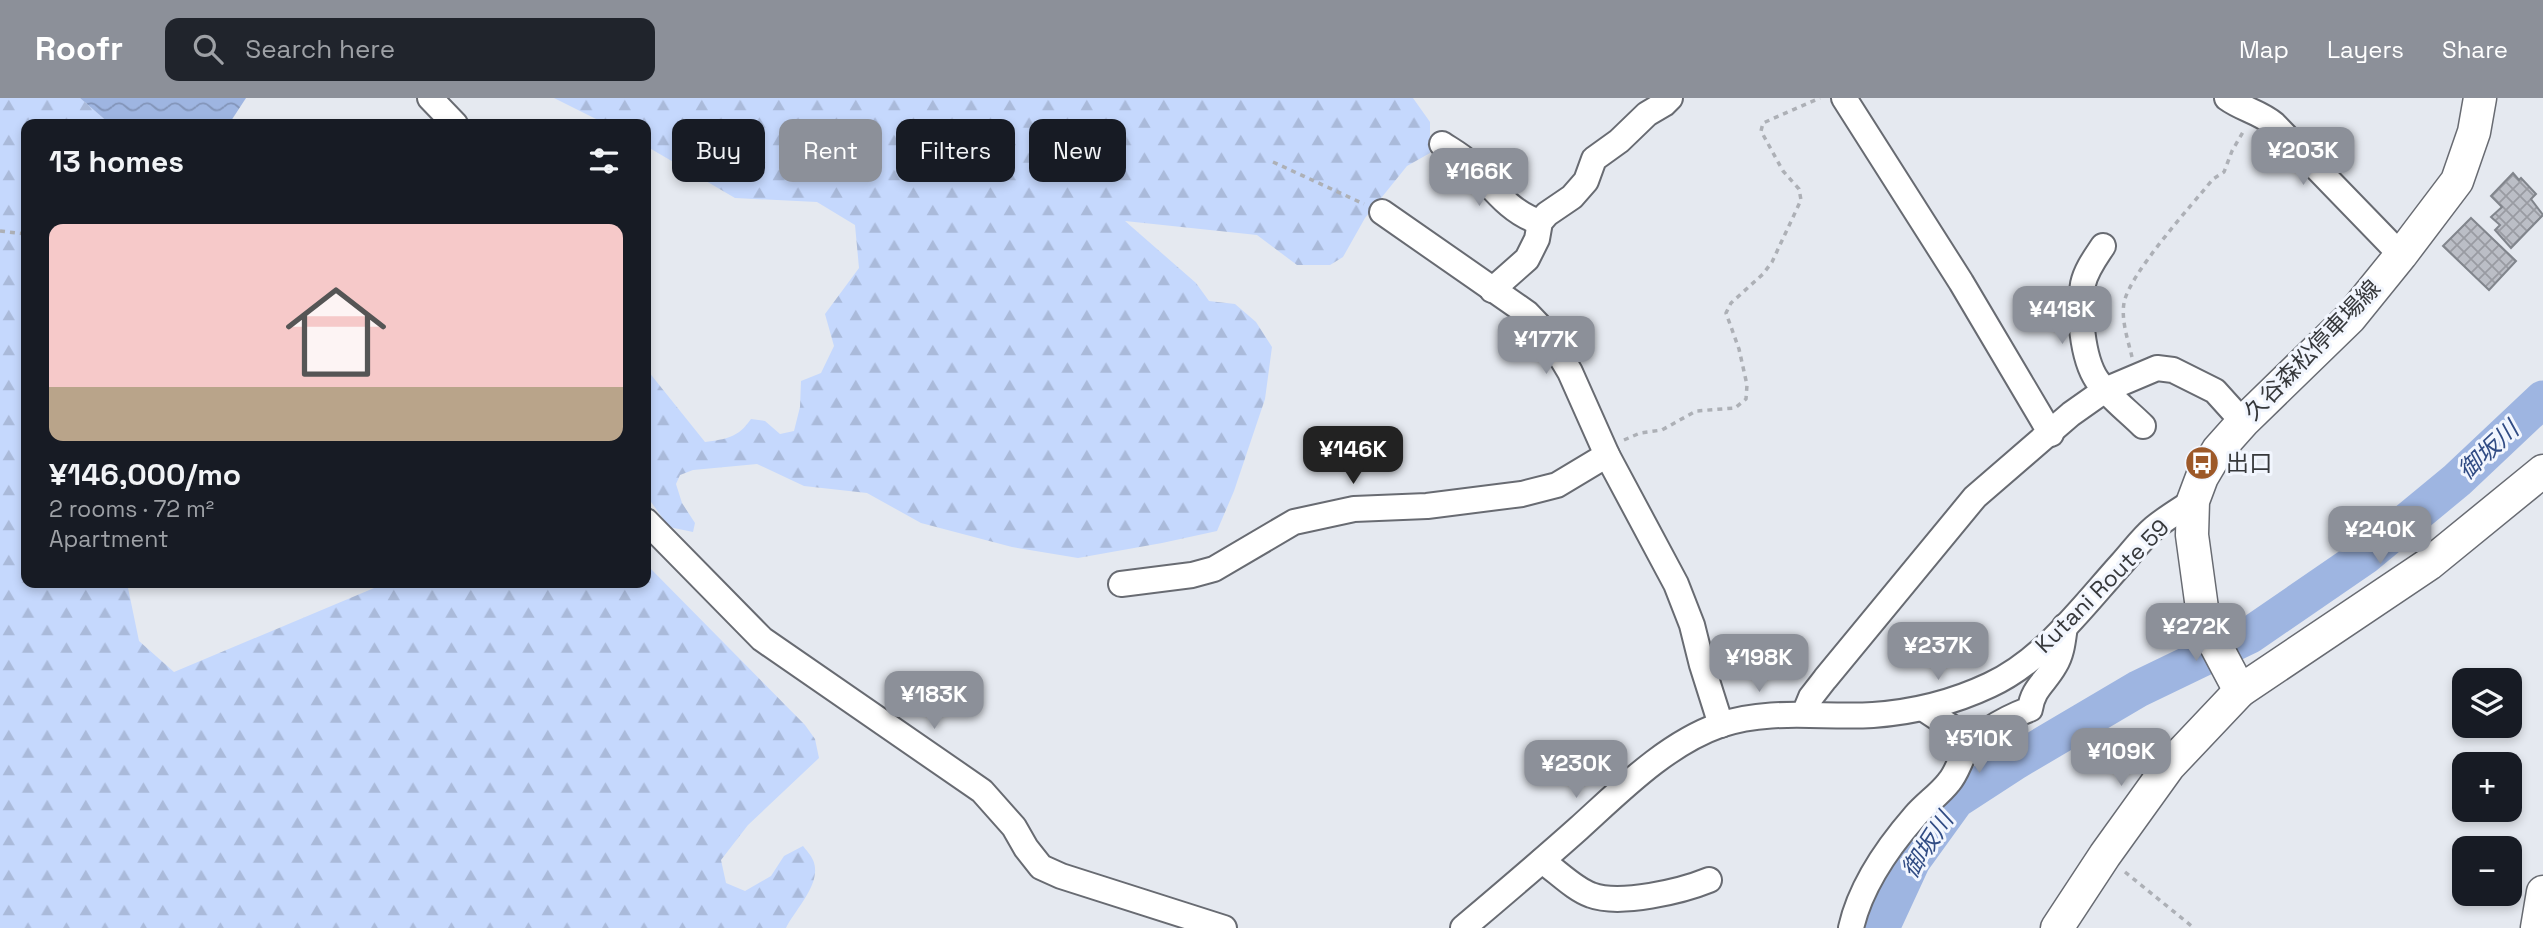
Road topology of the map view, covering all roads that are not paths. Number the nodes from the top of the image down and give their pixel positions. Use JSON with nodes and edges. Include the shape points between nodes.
{"nodes":[{"id":1,"x":430,"y":98,"type":"edge"},
{"id":2,"x":1670,"y":98,"type":"edge"},
{"id":3,"x":1844,"y":98,"type":"edge"},
{"id":4,"x":2227,"y":98,"type":"edge"},
{"id":5,"x":2480,"y":98,"type":"edge"},
{"id":6,"x":450,"y":119,"type":"edge"},
{"id":7,"x":1443,"y":144,"type":"dead end"},
{"id":8,"x":1382,"y":212,"type":"road end"},
{"id":9,"x":1540,"y":222,"type":"junction"},
{"id":10,"x":2103,"y":246,"type":"dead end"},
{"id":11,"x":2401,"y":255,"type":"junction"},
{"id":12,"x":1492,"y":290,"type":"junction"},
{"id":13,"x":2105,"y":390,"type":"junction"},
{"id":14,"x":2243,"y":422,"type":"junction"},
{"id":15,"x":2143,"y":426,"type":"dead end"},
{"id":16,"x":2051,"y":434,"type":"junction"},
{"id":17,"x":1607,"y":455,"type":"junction"},
{"id":18,"x":2543,"y":471,"type":"edge"},
{"id":19,"x":2193,"y":501,"type":"junction"},
{"id":20,"x":651,"y":526,"type":"edge"},
{"id":21,"x":1121,"y":584,"type":"dead end"},
{"id":22,"x":2065,"y":626,"type":"junction"},
{"id":23,"x":2237,"y":685,"type":"junction"},
{"id":24,"x":1924,"y":709,"type":"junction"},
{"id":25,"x":1804,"y":714,"type":"junction"},
{"id":26,"x":1721,"y":725,"type":"junction"},
{"id":27,"x":1974,"y":742,"type":"junction"},
{"id":28,"x":1542,"y":861,"type":"junction"},
{"id":29,"x":1709,"y":880,"type":"dead end"},
{"id":30,"x":2543,"y":892,"type":"edge"},
{"id":31,"x":1224,"y":928,"type":"edge"},
{"id":32,"x":1463,"y":928,"type":"edge"},
{"id":33,"x":1851,"y":928,"type":"edge"},
{"id":34,"x":2057,"y":928,"type":"edge"},
{"id":35,"x":2537,"y":928,"type":"edge"}],
"edges":[{"from":1,"to":6,"type":"street"},
{"from":2,"to":9,"type":"street","via":[[1594,159],[1586,181]]},
{"from":3,"to":16,"type":"street"},
{"from":4,"to":11,"type":"street","via":[[2274,124]]},
{"from":5,"to":11,"type":"main road","name":"久谷森松停車場線","via":[[2457,181]]},
{"from":7,"to":9,"type":"street","via":[[1467,160],[1512,207]]},
{"from":8,"to":12,"type":"street"},
{"from":9,"to":12,"type":"street","via":[[1527,259]]},
{"from":10,"to":13,"type":"street","via":[[2083,283],[2081,308],[2090,368]]},
{"from":11,"to":14,"type":"main road","name":"久谷森松停車場線","via":[[2350,318]]},
{"from":12,"to":17,"type":"street","via":[[1527,313],[1548,335]]},
{"from":13,"to":14,"type":"street","via":[[2157,368],[2173,370],[2215,391]]},
{"from":13,"to":15,"type":"street"},
{"from":13,"to":16,"type":"street"},
{"from":14,"to":19,"type":"main road","name":"久谷森松停車場線","via":[[2218,450]]},
{"from":16,"to":25,"type":"street","via":[[1975,497],[1825,678]]},
{"from":17,"to":21,"type":"street","via":[[1557,485],[1427,506],[1354,509],[1293,522],[1214,569]]},
{"from":17,"to":26,"type":"street","via":[[1676,584]]},
{"from":18,"to":23,"type":"main road","via":[[2429,564]]},
{"from":19,"to":22,"type":"street","name":"Kutani Route 59","via":[[2152,529]]},
{"from":19,"to":23,"type":"main road","name":"久谷森松停車場線","via":[[2192,535],[2204,623]]},
{"from":20,"to":31,"type":"street","via":[[762,639],[982,791],[1041,867]]},
{"from":22,"to":24,"type":"street","name":"Kutani Route 59","via":[[2027,662],[1993,684]]},
{"from":22,"to":27,"type":"street","via":[[2056,665],[2032,694],[2030,709],[2008,717]]},
{"from":23,"to":34,"type":"main road","via":[[2169,766]]},
{"from":24,"to":25,"type":"street","name":"Kutani Route 59","via":[[1872,715]]},
{"from":24,"to":27,"type":"street"},
{"from":25,"to":26,"type":"street","name":"Kutani Route 59"},
{"from":26,"to":28,"type":"street","name":"Kutani Route 59","via":[[1668,753]]},
{"from":27,"to":33,"type":"street","via":[[1950,782],[1893,845],[1870,881]]},
{"from":28,"to":29,"type":"street","via":[[1590,895],[1604,898],[1690,888]]},
{"from":28,"to":32,"type":"street","name":"Kutani Route 59"},
{"from":30,"to":35,"type":"main road"}]}
